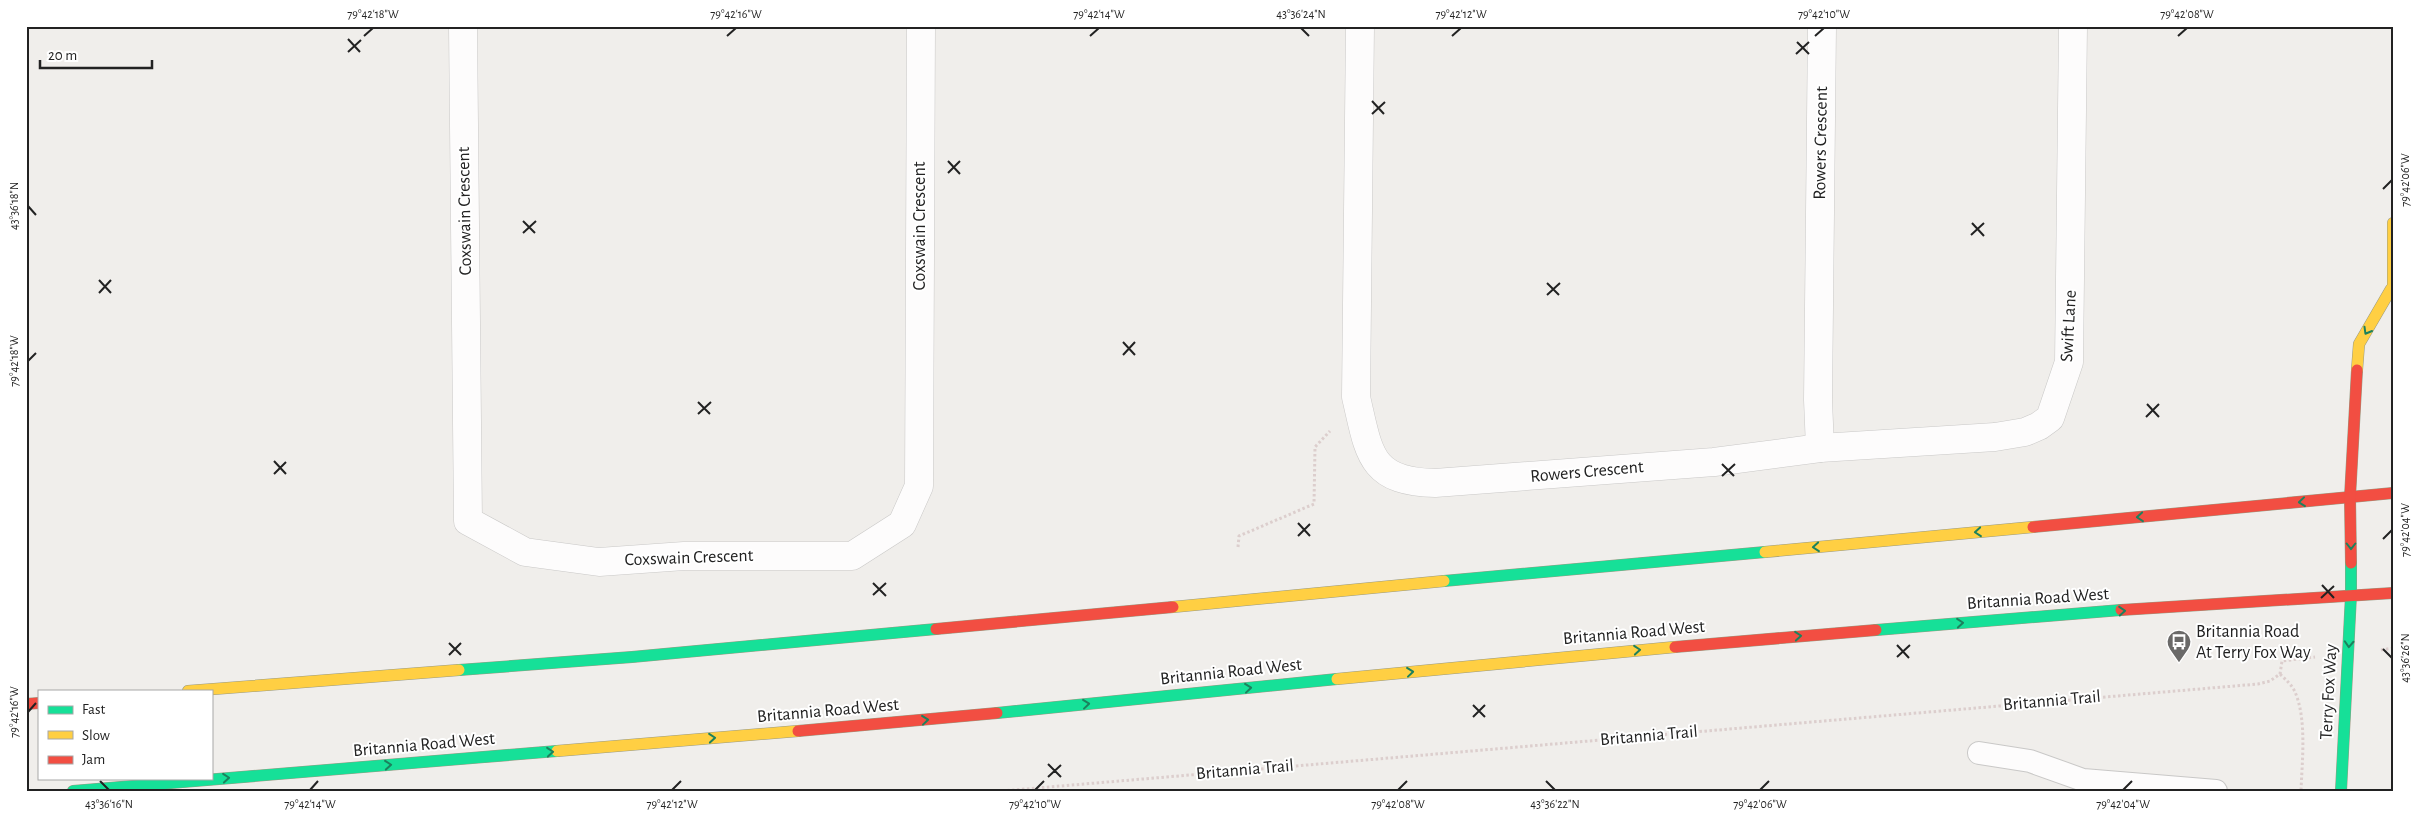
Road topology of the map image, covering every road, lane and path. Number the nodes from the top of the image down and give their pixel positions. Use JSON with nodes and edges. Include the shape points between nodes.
{"nodes":[{"id":1,"x":463,"y":26,"type":"edge"},
{"id":2,"x":921,"y":26,"type":"edge"},
{"id":3,"x":1360,"y":26,"type":"edge"},
{"id":4,"x":1822,"y":26,"type":"edge"},
{"id":5,"x":2073,"y":26,"type":"edge"},
{"id":6,"x":2393,"y":223,"type":"edge"},
{"id":7,"x":2392,"y":291,"type":"edge"},
{"id":8,"x":1358,"y":405,"type":"junction"},
{"id":9,"x":1820,"y":448,"type":"junction"},
{"id":10,"x":2393,"y":493,"type":"edge"},
{"id":11,"x":2350,"y":497,"type":"junction"},
{"id":12,"x":1238,"y":547,"type":"dead end"},
{"id":13,"x":2393,"y":593,"type":"edge"},
{"id":14,"x":2351,"y":595,"type":"junction"},
{"id":15,"x":2282,"y":661,"type":"dead end"},
{"id":16,"x":2280,"y":674,"type":"junction"},
{"id":17,"x":201,"y":690,"type":"edge"},
{"id":18,"x":1979,"y":753,"type":"dead end"},
{"id":19,"x":207,"y":780,"type":"edge"},
{"id":20,"x":212,"y":780,"type":"edge"},
{"id":21,"x":2083,"y":786,"type":"edge"},
{"id":22,"x":73,"y":791,"type":"edge"},
{"id":23,"x":1002,"y":791,"type":"edge"},
{"id":24,"x":2216,"y":791,"type":"edge"},
{"id":25,"x":2302,"y":791,"type":"edge"},
{"id":26,"x":2341,"y":791,"type":"edge"}],
"edges":[{"from":1,"to":2,"type":"street","name":"Coxswain Crescent","via":[[468,521],[525,552],[599,562],[684,556],[852,556],[902,524],[919,486]]},
{"from":3,"to":8,"type":"street","name":"Rowers Crescent"},
{"from":4,"to":9,"type":"street","name":"Rowers Crescent"},
{"from":5,"to":9,"type":"street","name":"Swift Lane","via":[[2069,362],[2050,418],[2025,432],[1995,438]]},
{"from":6,"to":7,"type":"main road"},
{"from":7,"to":11,"type":"main road","name":"Terry Fox Way","one_way":true,"via":[[2359,344]]},
{"from":8,"to":9,"type":"street","name":"Rowers Crescent","via":[[1377,464],[1394,476],[1415,483],[1705,462]]},
{"from":8,"to":12,"type":"path","via":[[1315,447],[1314,504],[1239,536]]},
{"from":10,"to":11,"type":"main road"},
{"from":11,"to":14,"type":"main road","name":"Terry Fox Way","one_way":true},
{"from":11,"to":17,"type":"main road","one_way":true,"via":[[632,658]]},
{"from":13,"to":14,"type":"main road","name":"Britannia Road West"},
{"from":20,"to":14,"type":"main road","name":"Britannia Road West","one_way":true,"via":[[876,725],[1598,653],[2035,616]]},
{"from":14,"to":26,"type":"main road","name":"Terry Fox Way","one_way":true},
{"from":15,"to":16,"type":"path"},
{"from":16,"to":23,"type":"path","name":"Britannia Trail","via":[[2258,684]]},
{"from":16,"to":25,"type":"path","via":[[2291,686],[2297,700],[2302,732]]},
{"from":18,"to":21,"type":"lane","via":[[2030,761]]},
{"from":22,"to":19,"type":"main road","name":"Britannia Road West","one_way":true},
{"from":21,"to":24,"type":"lane"}]}
